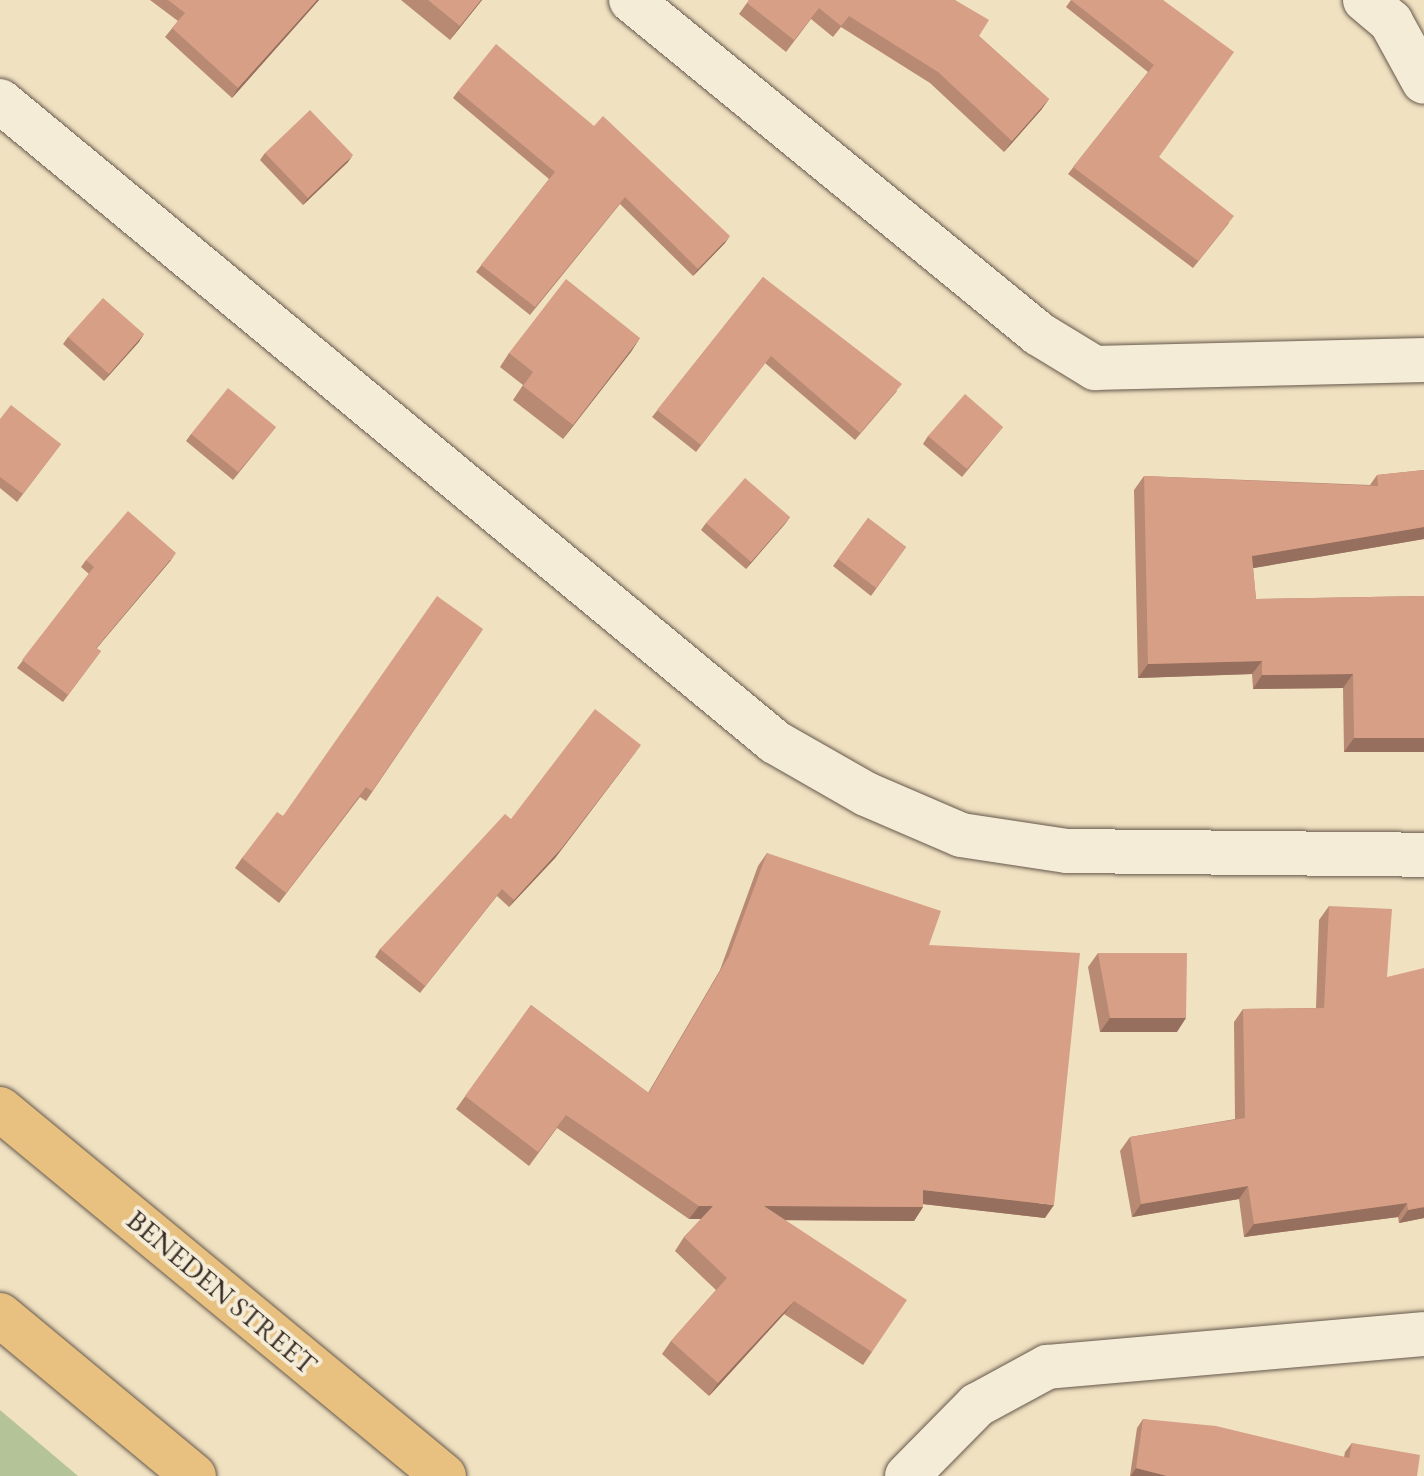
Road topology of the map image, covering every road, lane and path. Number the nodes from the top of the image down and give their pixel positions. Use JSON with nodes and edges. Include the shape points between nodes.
{"nodes":[{"id":1,"x":631,"y":0,"type":"edge"},
{"id":2,"x":1365,"y":0,"type":"edge"},
{"id":3,"x":1424,"y":82,"type":"edge"},
{"id":4,"x":0,"y":101,"type":"edge"},
{"id":5,"x":1424,"y":360,"type":"edge"},
{"id":6,"x":1424,"y":855,"type":"edge"},
{"id":7,"x":0,"y":1109,"type":"edge"},
{"id":8,"x":0,"y":1315,"type":"edge"},
{"id":9,"x":1424,"y":1334,"type":"edge"},
{"id":10,"x":194,"y":1476,"type":"edge"},
{"id":11,"x":444,"y":1476,"type":"edge"},
{"id":12,"x":907,"y":1476,"type":"edge"}],
"edges":[{"from":1,"to":5,"type":"street","via":[[1039,334],[1095,368]]},
{"from":2,"to":3,"type":"street","via":[[1391,22]]},
{"from":4,"to":6,"type":"street","via":[[775,742],[866,794],[961,835],[1067,851]]},
{"from":7,"to":11,"type":"main road","name":"BENEDEN STREET"},
{"from":8,"to":10,"type":"main road"},
{"from":9,"to":12,"type":"street","via":[[1047,1367],[977,1405]]}]}
